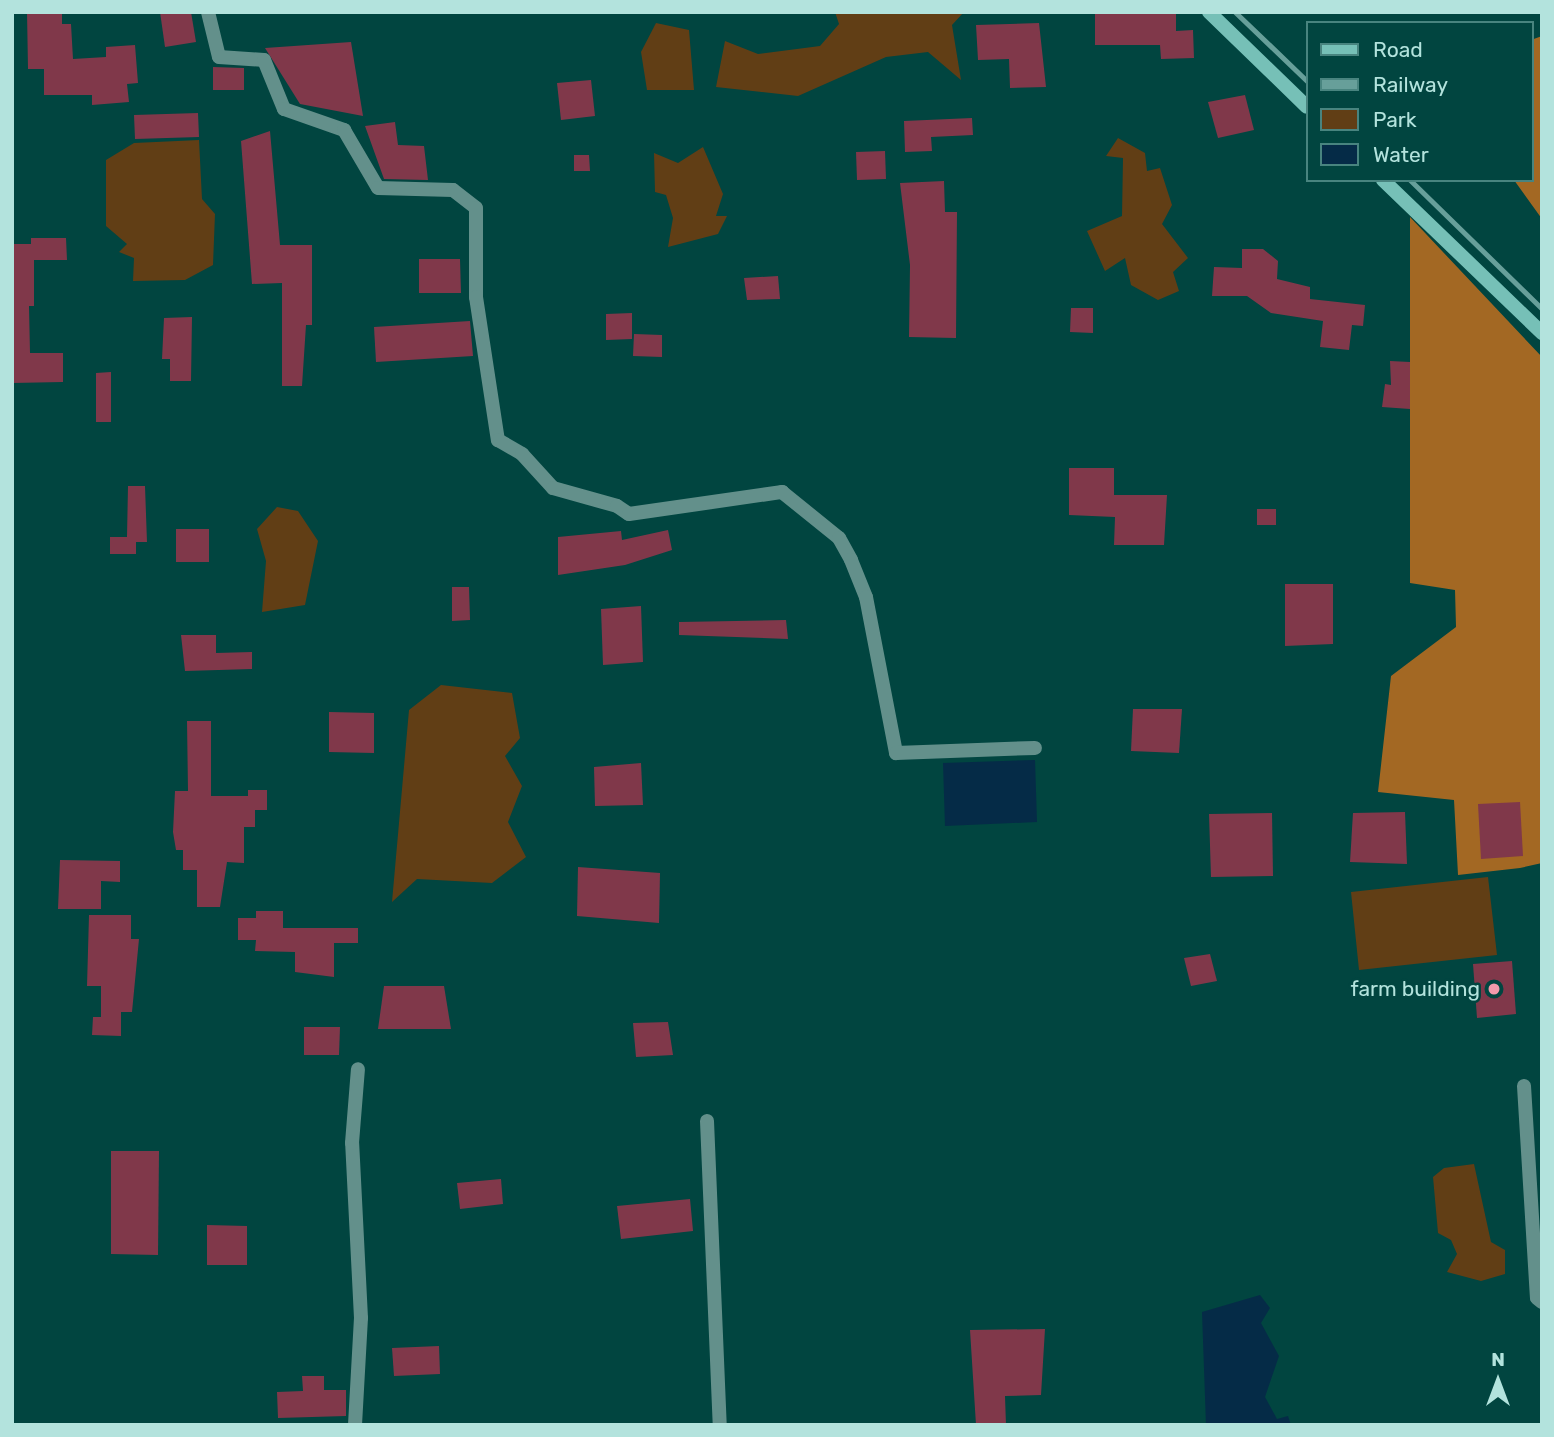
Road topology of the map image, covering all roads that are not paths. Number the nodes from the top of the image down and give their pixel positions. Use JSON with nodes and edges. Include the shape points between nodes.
{"nodes":[{"id":1,"x":208,"y":12,"type":"edge"},
{"id":2,"x":1209,"y":12,"type":"edge"},
{"id":3,"x":1306,"y":106,"type":"edge"},
{"id":4,"x":1385,"y":182,"type":"edge"},
{"id":5,"x":1542,"y":333,"type":"edge"},
{"id":6,"x":1035,"y":748,"type":"dead end"},
{"id":7,"x":358,"y":1069,"type":"dead end"},
{"id":8,"x":1524,"y":1086,"type":"dead end"},
{"id":9,"x":707,"y":1121,"type":"dead end"},
{"id":10,"x":1542,"y":1302,"type":"edge"},
{"id":11,"x":355,"y":1425,"type":"edge"},
{"id":12,"x":720,"y":1425,"type":"edge"}],
"edges":[{"from":1,"to":6,"type":"street","via":[[219,57],[264,60],[284,108],[344,130],[378,188],[453,190],[476,208],[476,297],[498,440],[522,454],[553,488],[629,514],[782,492],[839,538],[851,560],[866,597],[896,752]]},
{"from":2,"to":3,"type":"main road"},
{"from":4,"to":5,"type":"main road"},
{"from":7,"to":11,"type":"street","via":[[352,1143],[361,1318]]},
{"from":8,"to":10,"type":"street","via":[[1537,1298]]},
{"from":9,"to":12,"type":"street"}]}
